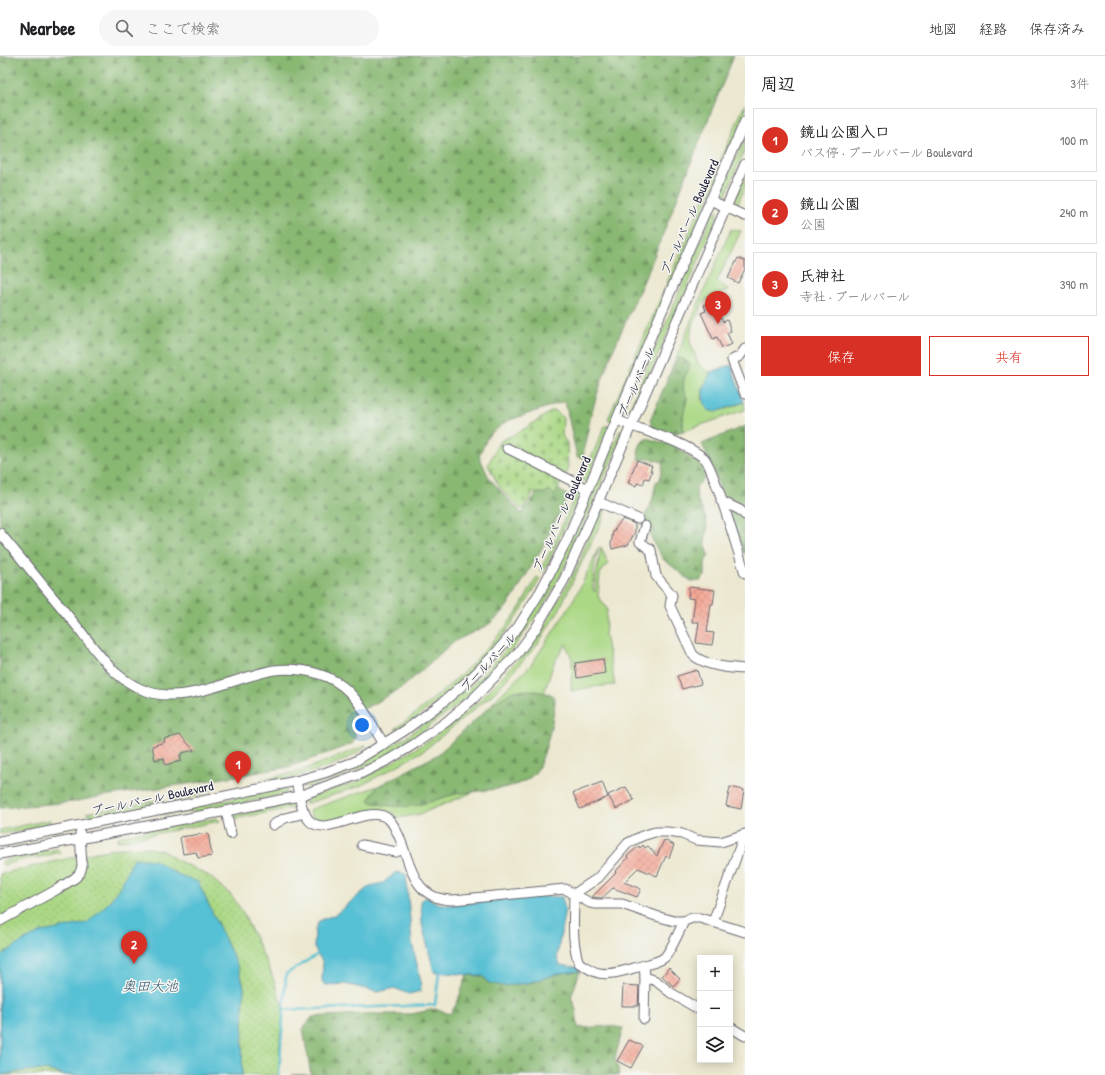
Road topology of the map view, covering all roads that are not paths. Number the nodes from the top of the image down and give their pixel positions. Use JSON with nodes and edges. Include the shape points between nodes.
{"nodes":[{"id":1,"x":745,"y":121,"type":"edge"},
{"id":2,"x":745,"y":164,"type":"edge"},
{"id":3,"x":710,"y":200,"type":"junction"},
{"id":4,"x":726,"y":208,"type":"junction"},
{"id":5,"x":745,"y":216,"type":"edge"},
{"id":6,"x":745,"y":349,"type":"edge"},
{"id":7,"x":745,"y":394,"type":"edge"},
{"id":8,"x":617,"y":420,"type":"junction"},
{"id":9,"x":631,"y":426,"type":"junction"},
{"id":10,"x":507,"y":448,"type":"dead end"},
{"id":11,"x":588,"y":489,"type":"junction"},
{"id":12,"x":721,"y":501,"type":"junction"},
{"id":13,"x":599,"y":502,"type":"junction"},
{"id":14,"x":745,"y":515,"type":"edge"},
{"id":15,"x":638,"y":519,"type":"dead end"},
{"id":16,"x":645,"y":526,"type":"dead end"},
{"id":17,"x":0,"y":533,"type":"edge"},
{"id":18,"x":745,"y":573,"type":"edge"},
{"id":19,"x":745,"y":669,"type":"edge"},
{"id":20,"x":384,"y":744,"type":"junction"},
{"id":21,"x":296,"y":781,"type":"junction"},
{"id":22,"x":299,"y":796,"type":"junction"},
{"id":23,"x":226,"y":811,"type":"junction"},
{"id":24,"x":305,"y":813,"type":"junction"},
{"id":25,"x":273,"y":825,"type":"dead end"},
{"id":26,"x":80,"y":826,"type":"junction"},
{"id":27,"x":231,"y":834,"type":"dead end"},
{"id":28,"x":744,"y":834,"type":"edge"},
{"id":29,"x":80,"y":839,"type":"junction"},
{"id":30,"x":0,"y":840,"type":"edge"},
{"id":31,"x":362,"y":846,"type":"dead end"},
{"id":32,"x":403,"y":849,"type":"junction"},
{"id":33,"x":0,"y":854,"type":"edge"},
{"id":34,"x":574,"y":894,"type":"junction"},
{"id":35,"x":0,"y":921,"type":"edge"},
{"id":36,"x":684,"y":921,"type":"junction"},
{"id":37,"x":713,"y":922,"type":"junction"},
{"id":38,"x":745,"y":932,"type":"edge"},
{"id":39,"x":644,"y":965,"type":"junction"},
{"id":40,"x":645,"y":977,"type":"junction"},
{"id":41,"x":697,"y":1008,"type":"edge"},
{"id":42,"x":644,"y":1019,"type":"dead end"},
{"id":43,"x":733,"y":1030,"type":"edge"},
{"id":44,"x":745,"y":1036,"type":"edge"}],
"edges":[{"from":1,"to":3,"type":"street","name":"ブールバール Boulevard"},
{"from":2,"to":4,"type":"street","name":"ブールバール"},
{"from":3,"to":4,"type":"street"},
{"from":3,"to":8,"type":"street","name":"ブールバール Boulevard"},
{"from":4,"to":5,"type":"street"},
{"from":4,"to":9,"type":"street","name":"ブールバール"},
{"from":6,"to":7,"type":"street","via":[[740,356],[732,360]]},
{"from":8,"to":9,"type":"street"},
{"from":8,"to":11,"type":"street","name":"ブールバール Boulevard"},
{"from":9,"to":12,"type":"street","via":[[684,446],[705,459]]},
{"from":9,"to":13,"type":"street","name":"ブールバール"},
{"from":10,"to":11,"type":"street"},
{"from":11,"to":20,"type":"street","name":"ブールバール Boulevard","via":[[567,540],[540,592],[518,626],[494,655],[465,683],[442,703]]},
{"from":12,"to":14,"type":"street"},
{"from":12,"to":18,"type":"street"},
{"from":13,"to":15,"type":"street"},
{"from":13,"to":22,"type":"street","name":"ブールバール","via":[[564,580],[543,616],[517,654],[484,688],[446,722],[390,759],[360,774]]},
{"from":16,"to":19,"type":"street","via":[[640,542],[650,550],[656,576],[672,595],[670,606],[693,655],[699,660],[725,667]]},
{"from":17,"to":20,"type":"street","via":[[116,673],[137,687],[152,693],[171,695],[192,692],[274,670],[305,670],[321,674],[351,693]]},
{"from":20,"to":21,"type":"street","name":"ブールバール Boulevard","via":[[354,762]]},
{"from":21,"to":22,"type":"street"},
{"from":21,"to":26,"type":"street","name":"ブールバール Boulevard"},
{"from":22,"to":23,"type":"street","name":"ブールバール"},
{"from":22,"to":24,"type":"street"},
{"from":23,"to":27,"type":"street"},
{"from":23,"to":29,"type":"street","name":"ブールバール"},
{"from":24,"to":25,"type":"street","via":[[285,818]]},
{"from":24,"to":32,"type":"street","via":[[317,826],[373,814],[387,817],[394,826]]},
{"from":26,"to":29,"type":"street"},
{"from":26,"to":30,"type":"street","name":"ブールバール Boulevard"},
{"from":28,"to":34,"type":"street","via":[[721,842],[696,840],[682,834],[667,832],[654,832],[642,836],[628,843],[598,878]]},
{"from":28,"to":37,"type":"street"},
{"from":29,"to":33,"type":"street","name":"ブールバール"},
{"from":29,"to":35,"type":"street","via":[[80,873]]},
{"from":31,"to":32,"type":"street","via":[[396,852]]},
{"from":32,"to":34,"type":"street","via":[[421,888],[438,898],[453,900],[565,889]]},
{"from":34,"to":36,"type":"street","via":[[590,903],[622,904],[674,921]]},
{"from":34,"to":39,"type":"street","via":[[575,953],[579,963],[599,973],[617,973]]},
{"from":36,"to":37,"type":"street","via":[[700,918]]},
{"from":36,"to":39,"type":"street","via":[[664,958]]},
{"from":37,"to":38,"type":"street"},
{"from":39,"to":40,"type":"street"},
{"from":40,"to":41,"type":"street","via":[[656,981]]},
{"from":40,"to":42,"type":"street"},
{"from":43,"to":44,"type":"street"}]}
